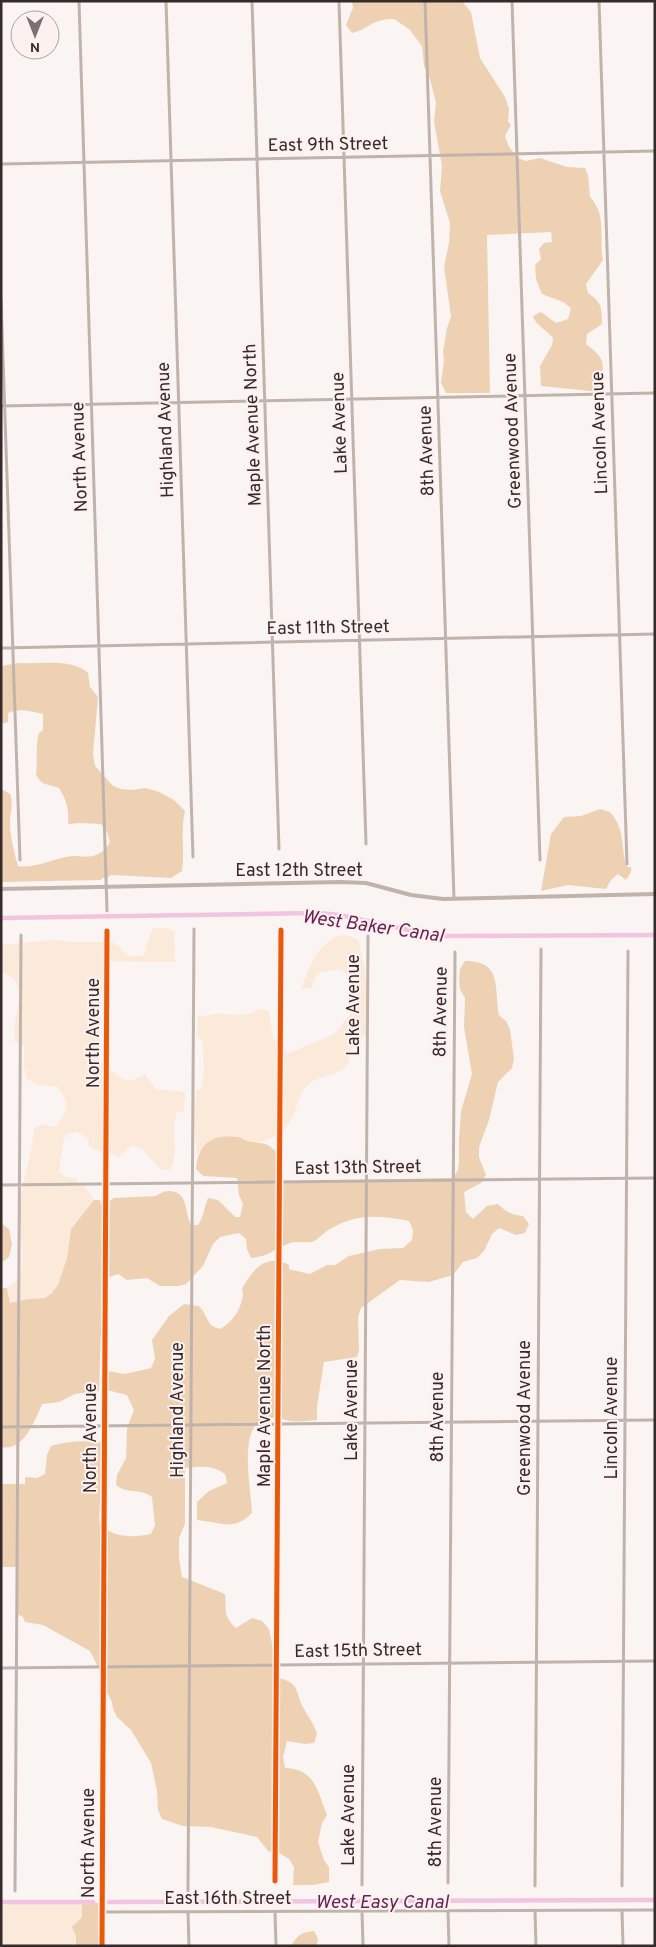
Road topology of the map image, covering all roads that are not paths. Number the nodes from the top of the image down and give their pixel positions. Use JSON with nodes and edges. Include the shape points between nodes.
{"nodes":[{"id":1,"x":79,"y":1,"type":"edge"},
{"id":2,"x":166,"y":1,"type":"edge"},
{"id":3,"x":252,"y":1,"type":"edge"},
{"id":4,"x":338,"y":1,"type":"edge"},
{"id":5,"x":425,"y":1,"type":"edge"},
{"id":6,"x":512,"y":1,"type":"edge"},
{"id":7,"x":599,"y":1,"type":"edge"},
{"id":8,"x":655,"y":151,"type":"edge"},
{"id":9,"x":604,"y":152,"type":"junction"},
{"id":10,"x":517,"y":154,"type":"junction"},
{"id":11,"x":430,"y":156,"type":"junction"},
{"id":12,"x":344,"y":158,"type":"junction"},
{"id":13,"x":257,"y":160,"type":"junction"},
{"id":14,"x":170,"y":161,"type":"junction"},
{"id":15,"x":84,"y":163,"type":"junction"},
{"id":16,"x":1,"y":164,"type":"edge"},
{"id":17,"x":1,"y":299,"type":"edge"},
{"id":18,"x":655,"y":393,"type":"edge"},
{"id":19,"x":611,"y":394,"type":"junction"},
{"id":20,"x":525,"y":396,"type":"junction"},
{"id":21,"x":438,"y":398,"type":"junction"},
{"id":22,"x":352,"y":399,"type":"junction"},
{"id":23,"x":265,"y":401,"type":"junction"},
{"id":24,"x":178,"y":403,"type":"junction"},
{"id":25,"x":92,"y":405,"type":"junction"},
{"id":26,"x":3,"y":406,"type":"edge"},
{"id":27,"x":655,"y":634,"type":"edge"},
{"id":28,"x":619,"y":635,"type":"junction"},
{"id":29,"x":533,"y":637,"type":"junction"},
{"id":30,"x":446,"y":639,"type":"junction"},
{"id":31,"x":359,"y":640,"type":"junction"},
{"id":32,"x":272,"y":642,"type":"junction"},
{"id":33,"x":186,"y":644,"type":"junction"},
{"id":34,"x":100,"y":646,"type":"junction"},
{"id":35,"x":1,"y":648,"type":"edge"},
{"id":36,"x":12,"y":648,"type":"junction"},
{"id":37,"x":366,"y":844,"type":"dead end"},
{"id":38,"x":279,"y":849,"type":"dead end"},
{"id":39,"x":193,"y":857,"type":"dead end"},
{"id":40,"x":20,"y":860,"type":"dead end"},
{"id":41,"x":540,"y":860,"type":"dead end"},
{"id":42,"x":627,"y":864,"type":"dead end"},
{"id":43,"x":107,"y":887,"type":"junction"},
{"id":44,"x":1,"y":889,"type":"edge"},
{"id":45,"x":655,"y":894,"type":"edge"},
{"id":46,"x":454,"y":899,"type":"junction"},
{"id":47,"x":107,"y":911,"type":"dead end"},
{"id":48,"x":194,"y":929,"type":"dead end"},
{"id":49,"x":281,"y":930,"type":"dead end"},
{"id":50,"x":107,"y":931,"type":"dead end"},
{"id":51,"x":21,"y":935,"type":"dead end"},
{"id":52,"x":368,"y":936,"type":"dead end"},
{"id":53,"x":541,"y":949,"type":"dead end"},
{"id":54,"x":628,"y":951,"type":"dead end"},
{"id":55,"x":455,"y":952,"type":"dead end"},
{"id":56,"x":626,"y":1178,"type":"junction"},
{"id":57,"x":655,"y":1178,"type":"edge"},
{"id":58,"x":540,"y":1179,"type":"junction"},
{"id":59,"x":452,"y":1180,"type":"junction"},
{"id":60,"x":366,"y":1181,"type":"junction"},
{"id":61,"x":192,"y":1182,"type":"junction"},
{"id":62,"x":279,"y":1182,"type":"junction"},
{"id":63,"x":106,"y":1183,"type":"junction"},
{"id":64,"x":1,"y":1185,"type":"edge"},
{"id":65,"x":19,"y":1185,"type":"junction"},
{"id":66,"x":538,"y":1420,"type":"junction"},
{"id":67,"x":625,"y":1420,"type":"junction"},
{"id":68,"x":655,"y":1420,"type":"edge"},
{"id":69,"x":364,"y":1422,"type":"junction"},
{"id":70,"x":451,"y":1422,"type":"junction"},
{"id":71,"x":278,"y":1423,"type":"junction"},
{"id":72,"x":191,"y":1424,"type":"junction"},
{"id":73,"x":104,"y":1425,"type":"junction"},
{"id":74,"x":1,"y":1427,"type":"edge"},
{"id":75,"x":18,"y":1427,"type":"junction"},
{"id":76,"x":623,"y":1661,"type":"junction"},
{"id":77,"x":655,"y":1661,"type":"edge"},
{"id":78,"x":536,"y":1662,"type":"junction"},
{"id":79,"x":450,"y":1663,"type":"junction"},
{"id":80,"x":363,"y":1664,"type":"junction"},
{"id":81,"x":190,"y":1665,"type":"junction"},
{"id":82,"x":276,"y":1665,"type":"junction"},
{"id":83,"x":103,"y":1666,"type":"junction"},
{"id":84,"x":1,"y":1668,"type":"edge"},
{"id":85,"x":16,"y":1668,"type":"junction"},
{"id":86,"x":276,"y":1881,"type":"dead end"},
{"id":87,"x":448,"y":1883,"type":"dead end"},
{"id":88,"x":362,"y":1885,"type":"dead end"},
{"id":89,"x":535,"y":1886,"type":"dead end"},
{"id":90,"x":622,"y":1886,"type":"dead end"},
{"id":91,"x":15,"y":1890,"type":"dead end"},
{"id":92,"x":188,"y":1891,"type":"dead end"},
{"id":93,"x":622,"y":1910,"type":"junction"},
{"id":94,"x":655,"y":1910,"type":"edge"},
{"id":95,"x":362,"y":1911,"type":"junction"},
{"id":96,"x":448,"y":1911,"type":"junction"},
{"id":97,"x":535,"y":1911,"type":"junction"},
{"id":98,"x":102,"y":1912,"type":"junction"},
{"id":99,"x":188,"y":1912,"type":"junction"},
{"id":100,"x":275,"y":1912,"type":"junction"},
{"id":101,"x":102,"y":1946,"type":"edge"},
{"id":102,"x":189,"y":1946,"type":"edge"},
{"id":103,"x":276,"y":1946,"type":"edge"},
{"id":104,"x":362,"y":1946,"type":"edge"},
{"id":105,"x":449,"y":1946,"type":"edge"},
{"id":106,"x":536,"y":1946,"type":"edge"},
{"id":107,"x":623,"y":1946,"type":"edge"}],
"edges":[{"from":1,"to":15,"type":"street","name":"North Avenue"},
{"from":2,"to":14,"type":"street","name":"Highland Avenue"},
{"from":3,"to":13,"type":"street","name":"Maple Avenue North"},
{"from":4,"to":12,"type":"street","name":"Lake Avenue"},
{"from":5,"to":11,"type":"street","name":"8th Avenue"},
{"from":6,"to":10,"type":"street","name":"Greenwood Avenue"},
{"from":7,"to":9,"type":"street","name":"Lincoln Avenue"},
{"from":8,"to":9,"type":"street","name":"East 9th Street"},
{"from":9,"to":10,"type":"street","name":"East 9th Street"},
{"from":9,"to":19,"type":"street","name":"Lincoln Avenue"},
{"from":10,"to":11,"type":"street","name":"East 9th Street"},
{"from":10,"to":20,"type":"street","name":"Greenwood Avenue"},
{"from":11,"to":12,"type":"street","name":"East 9th Street"},
{"from":11,"to":21,"type":"street","name":"8th Avenue"},
{"from":12,"to":13,"type":"street","name":"East 9th Street"},
{"from":12,"to":22,"type":"street","name":"Lake Avenue"},
{"from":13,"to":14,"type":"street","name":"East 9th Street"},
{"from":13,"to":23,"type":"street","name":"Maple Avenue North"},
{"from":14,"to":15,"type":"street","name":"East 9th Street"},
{"from":14,"to":24,"type":"street","name":"Highland Avenue"},
{"from":15,"to":16,"type":"street","name":"East 9th Street"},
{"from":15,"to":25,"type":"street","name":"North Avenue"},
{"from":17,"to":26,"type":"street"},
{"from":18,"to":19,"type":"street"},
{"from":19,"to":20,"type":"street"},
{"from":19,"to":28,"type":"street","name":"Lincoln Avenue"},
{"from":20,"to":21,"type":"street"},
{"from":20,"to":29,"type":"street","name":"Greenwood Avenue"},
{"from":21,"to":22,"type":"street"},
{"from":21,"to":30,"type":"street","name":"8th Avenue"},
{"from":22,"to":23,"type":"street"},
{"from":22,"to":31,"type":"street","name":"Lake Avenue"},
{"from":23,"to":24,"type":"street"},
{"from":23,"to":32,"type":"street","name":"Maple Avenue North"},
{"from":24,"to":25,"type":"street"},
{"from":24,"to":33,"type":"street","name":"Highland Avenue"},
{"from":25,"to":26,"type":"street"},
{"from":25,"to":34,"type":"street","name":"North Avenue"},
{"from":26,"to":36,"type":"street"},
{"from":27,"to":28,"type":"street","name":"East 11th Street"},
{"from":28,"to":29,"type":"street","name":"East 11th Street"},
{"from":28,"to":42,"type":"street","name":"Lincoln Avenue"},
{"from":29,"to":30,"type":"street","name":"East 11th Street"},
{"from":29,"to":41,"type":"street","name":"Greenwood Avenue"},
{"from":30,"to":31,"type":"street","name":"East 11th Street"},
{"from":30,"to":46,"type":"street","name":"8th Avenue"},
{"from":31,"to":32,"type":"street","name":"East 11th Street"},
{"from":31,"to":37,"type":"street","name":"Lake Avenue"},
{"from":32,"to":33,"type":"street","name":"East 11th Street"},
{"from":32,"to":38,"type":"street","name":"Maple Avenue North"},
{"from":33,"to":34,"type":"street","name":"East 11th Street"},
{"from":33,"to":39,"type":"street","name":"Highland Avenue"},
{"from":34,"to":36,"type":"street","name":"East 11th Street"},
{"from":34,"to":43,"type":"street","name":"North Avenue"},
{"from":35,"to":36,"type":"street","name":"East 11th Street"},
{"from":36,"to":40,"type":"street"},
{"from":43,"to":44,"type":"street","name":"East 12th Street"},
{"from":43,"to":46,"type":"street","name":"East 12th Street","via":[[359,882],[422,897]]},
{"from":43,"to":47,"type":"street","name":"North Avenue"},
{"from":45,"to":46,"type":"street","name":"East 12th Street"},
{"from":48,"to":61,"type":"street","name":"Highland Avenue"},
{"from":49,"to":62,"type":"street","name":"Maple Avenue North"},
{"from":50,"to":63,"type":"street","name":"North Avenue"},
{"from":51,"to":65,"type":"street"},
{"from":52,"to":60,"type":"street","name":"Lake Avenue"},
{"from":53,"to":58,"type":"street","name":"Greenwood Avenue"},
{"from":54,"to":56,"type":"street","name":"Lincoln Avenue"},
{"from":55,"to":59,"type":"street","name":"8th Avenue"},
{"from":56,"to":57,"type":"street","name":"East 13th Street"},
{"from":56,"to":58,"type":"street","name":"East 13th Street"},
{"from":56,"to":67,"type":"street","name":"Lincoln Avenue"},
{"from":58,"to":59,"type":"street","name":"East 13th Street"},
{"from":58,"to":66,"type":"street","name":"Greenwood Avenue"},
{"from":59,"to":60,"type":"street","name":"East 13th Street"},
{"from":59,"to":70,"type":"street","name":"8th Avenue"},
{"from":60,"to":62,"type":"street","name":"East 13th Street"},
{"from":60,"to":69,"type":"street","name":"Lake Avenue"},
{"from":61,"to":62,"type":"street","name":"East 13th Street"},
{"from":61,"to":63,"type":"street","name":"East 13th Street"},
{"from":61,"to":72,"type":"street","name":"Highland Avenue"},
{"from":62,"to":71,"type":"street","name":"Maple Avenue North"},
{"from":63,"to":65,"type":"street","name":"East 13th Street"},
{"from":63,"to":73,"type":"street","name":"North Avenue"},
{"from":64,"to":65,"type":"street","name":"East 13th Street"},
{"from":65,"to":75,"type":"street"},
{"from":66,"to":67,"type":"street"},
{"from":66,"to":70,"type":"street"},
{"from":66,"to":78,"type":"street","name":"Greenwood Avenue"},
{"from":67,"to":68,"type":"street"},
{"from":67,"to":76,"type":"street","name":"Lincoln Avenue"},
{"from":69,"to":70,"type":"street"},
{"from":69,"to":71,"type":"street"},
{"from":69,"to":80,"type":"street","name":"Lake Avenue"},
{"from":70,"to":79,"type":"street","name":"8th Avenue"},
{"from":71,"to":72,"type":"street"},
{"from":71,"to":82,"type":"street","name":"Maple Avenue North"},
{"from":72,"to":73,"type":"street"},
{"from":72,"to":81,"type":"street","name":"Highland Avenue"},
{"from":73,"to":75,"type":"street"},
{"from":73,"to":83,"type":"street","name":"North Avenue"},
{"from":74,"to":75,"type":"street"},
{"from":75,"to":85,"type":"street"},
{"from":76,"to":77,"type":"street","name":"East 15th Street"},
{"from":76,"to":78,"type":"street","name":"East 15th Street"},
{"from":76,"to":90,"type":"street","name":"Lincoln Avenue"},
{"from":78,"to":79,"type":"street","name":"East 15th Street"},
{"from":78,"to":89,"type":"street","name":"Greenwood Avenue"},
{"from":79,"to":80,"type":"street","name":"East 15th Street"},
{"from":79,"to":87,"type":"street","name":"8th Avenue"},
{"from":80,"to":82,"type":"street","name":"East 15th Street"},
{"from":80,"to":88,"type":"street","name":"Lake Avenue"},
{"from":81,"to":82,"type":"street","name":"East 15th Street"},
{"from":81,"to":83,"type":"street","name":"East 15th Street"},
{"from":81,"to":92,"type":"street","name":"Highland Avenue"},
{"from":82,"to":86,"type":"street","name":"Maple Avenue North"},
{"from":83,"to":85,"type":"street","name":"East 15th Street"},
{"from":83,"to":98,"type":"street","name":"North Avenue"},
{"from":84,"to":85,"type":"street","name":"East 15th Street"},
{"from":85,"to":91,"type":"street"},
{"from":93,"to":94,"type":"street","name":"East 16th Street"},
{"from":93,"to":97,"type":"street","name":"East 16th Street"},
{"from":93,"to":107,"type":"street"},
{"from":95,"to":96,"type":"street","name":"East 16th Street"},
{"from":95,"to":100,"type":"street","name":"East 16th Street"},
{"from":95,"to":104,"type":"street"},
{"from":96,"to":97,"type":"street","name":"East 16th Street"},
{"from":96,"to":105,"type":"street"},
{"from":97,"to":106,"type":"street"},
{"from":98,"to":99,"type":"street","name":"East 16th Street"},
{"from":98,"to":101,"type":"street","name":"North Avenue"},
{"from":99,"to":100,"type":"street","name":"East 16th Street"},
{"from":99,"to":102,"type":"street"},
{"from":100,"to":103,"type":"street"}]}
